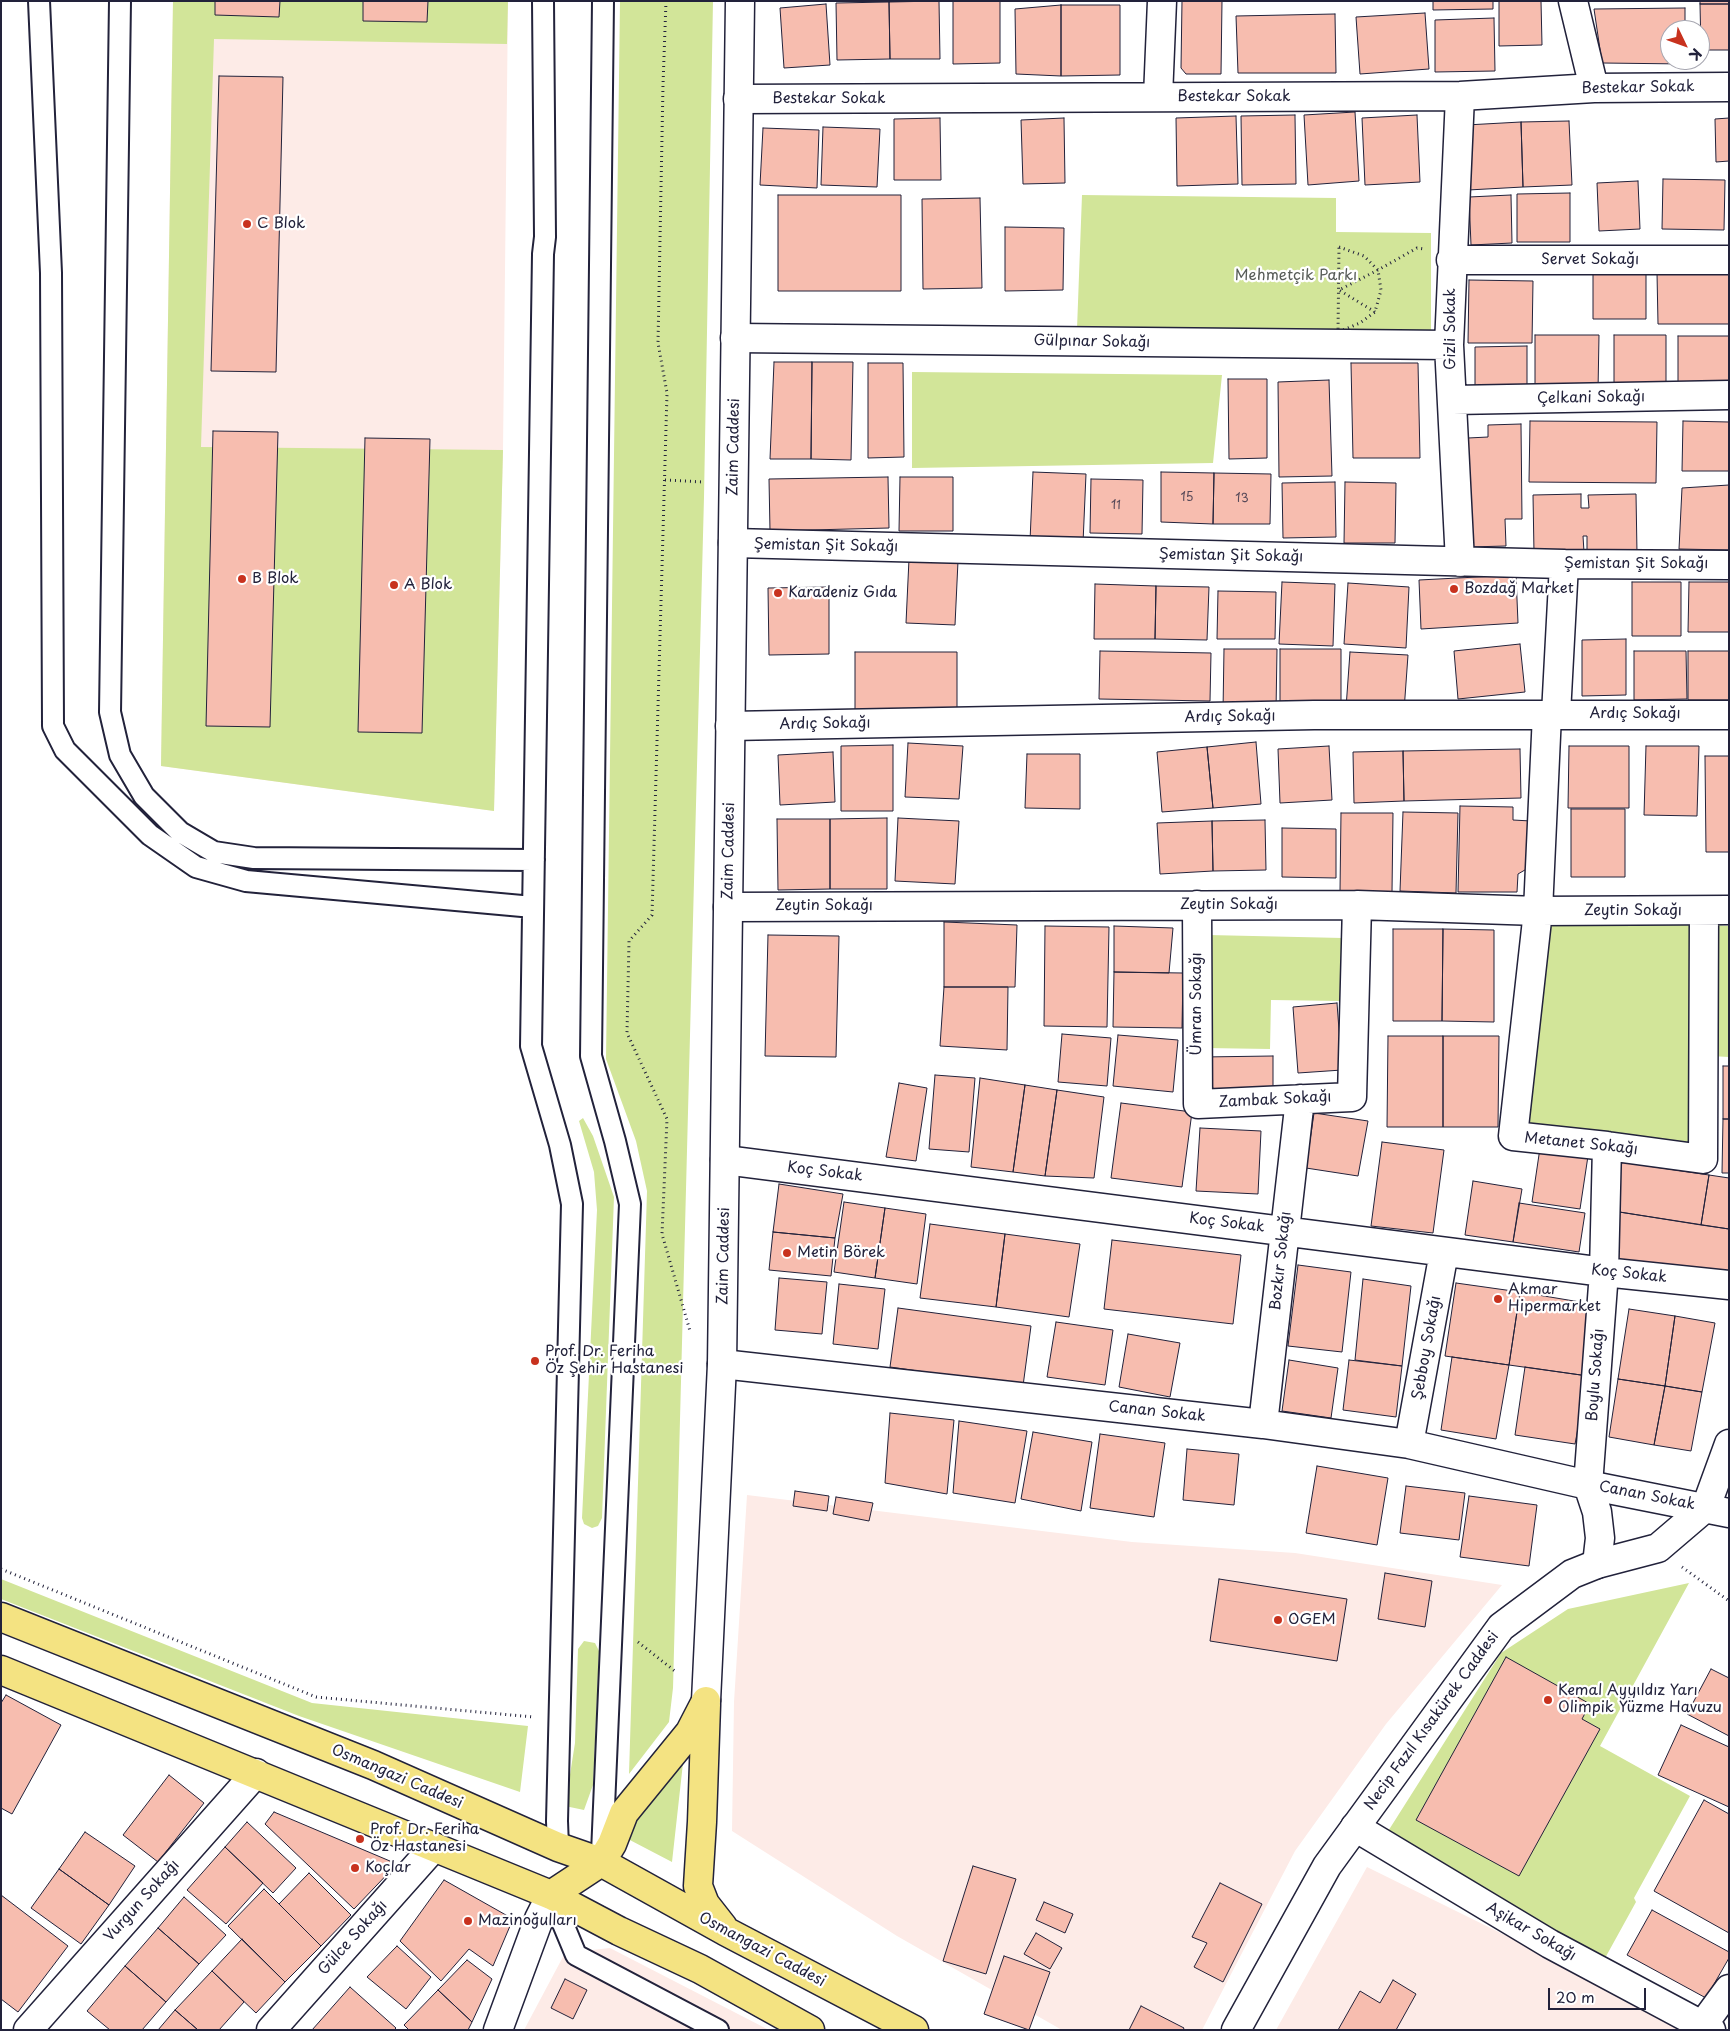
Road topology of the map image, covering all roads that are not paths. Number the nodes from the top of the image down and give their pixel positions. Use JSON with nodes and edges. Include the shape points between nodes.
{"nodes":[{"id":1,"x":39,"y":1,"type":"edge"},
{"id":2,"x":120,"y":1,"type":"edge"},
{"id":3,"x":544,"y":1,"type":"edge"},
{"id":4,"x":603,"y":1,"type":"edge"},
{"id":5,"x":740,"y":1,"type":"edge"},
{"id":6,"x":1162,"y":1,"type":"edge"},
{"id":7,"x":1573,"y":1,"type":"edge"},
{"id":8,"x":1729,"y":87,"type":"edge"},
{"id":9,"x":1594,"y":88,"type":"junction"},
{"id":10,"x":1460,"y":96,"type":"junction"},
{"id":11,"x":1158,"y":97,"type":"junction"},
{"id":12,"x":738,"y":99,"type":"junction"},
{"id":13,"x":1452,"y":255,"type":"junction"},
{"id":14,"x":1729,"y":260,"type":"edge"},
{"id":15,"x":735,"y":338,"type":"junction"},
{"id":16,"x":1449,"y":345,"type":"junction"},
{"id":17,"x":1729,"y":395,"type":"edge"},
{"id":18,"x":1453,"y":400,"type":"junction"},
{"id":19,"x":733,"y":543,"type":"junction"},
{"id":20,"x":1460,"y":562,"type":"junction"},
{"id":21,"x":1564,"y":564,"type":"junction"},
{"id":22,"x":1729,"y":565,"type":"edge"},
{"id":23,"x":1551,"y":714,"type":"junction"},
{"id":24,"x":1729,"y":715,"type":"edge"},
{"id":25,"x":730,"y":726,"type":"junction"},
{"id":26,"x":534,"y":860,"type":"junction"},
{"id":27,"x":1197,"y":905,"type":"junction"},
{"id":28,"x":1357,"y":905,"type":"junction"},
{"id":29,"x":533,"y":907,"type":"junction"},
{"id":30,"x":728,"y":907,"type":"junction"},
{"id":31,"x":1716,"y":910,"type":"edge"},
{"id":32,"x":1538,"y":911,"type":"junction"},
{"id":33,"x":1300,"y":1099,"type":"junction"},
{"id":34,"x":1198,"y":1104,"type":"joint"},
{"id":35,"x":1607,"y":1146,"type":"junction"},
{"id":36,"x":725,"y":1160,"type":"junction"},
{"id":37,"x":1284,"y":1230,"type":"junction"},
{"id":38,"x":1444,"y":1252,"type":"junction"},
{"id":39,"x":1604,"y":1272,"type":"junction"},
{"id":40,"x":1729,"y":1285,"type":"edge"},
{"id":41,"x":722,"y":1364,"type":"junction"},
{"id":42,"x":1263,"y":1424,"type":"junction"},
{"id":43,"x":1409,"y":1444,"type":"junction"},
{"id":44,"x":1729,"y":1444,"type":"edge"},
{"id":45,"x":1588,"y":1485,"type":"junction"},
{"id":46,"x":1717,"y":1510,"type":"edge"},
{"id":47,"x":1597,"y":1564,"type":"junction"},
{"id":48,"x":1,"y":1617,"type":"edge"},
{"id":49,"x":1,"y":1670,"type":"edge"},
{"id":50,"x":706,"y":1698,"type":"junction"},
{"id":51,"x":256,"y":1773,"type":"junction"},
{"id":52,"x":1354,"y":1827,"type":"junction"},
{"id":53,"x":434,"y":1847,"type":"junction"},
{"id":54,"x":558,"y":1847,"type":"junction"},
{"id":55,"x":601,"y":1862,"type":"junction"},
{"id":56,"x":551,"y":1895,"type":"junction"},
{"id":57,"x":725,"y":1931,"type":"junction"},
{"id":58,"x":1729,"y":1989,"type":"edge"},
{"id":59,"x":1704,"y":2028,"type":"edge"},
{"id":60,"x":28,"y":2030,"type":"edge"},
{"id":61,"x":271,"y":2030,"type":"edge"},
{"id":62,"x":498,"y":2030,"type":"edge"},
{"id":63,"x":718,"y":2030,"type":"edge"},
{"id":64,"x":810,"y":2030,"type":"edge"},
{"id":65,"x":914,"y":2030,"type":"edge"},
{"id":66,"x":1236,"y":2030,"type":"edge"}],
"edges":[{"from":1,"to":29,"type":"lane","via":[[51,273],[53,726],[65,750],[150,836],[196,866],[246,881]]},
{"from":2,"to":26,"type":"lane","via":[[110,712],[120,755],[144,796],[180,832],[214,852],[254,858]]},
{"from":3,"to":26,"type":"lane","via":[[545,237]]},
{"from":4,"to":55,"type":"lane","via":[[591,1056],[630,1204]]},
{"from":5,"to":12,"type":"street","name":"Zaim Caddesi"},
{"from":6,"to":11,"type":"street"},
{"from":7,"to":9,"type":"street"},
{"from":8,"to":9,"type":"street","name":"Bestekar Sokak"},
{"from":9,"to":10,"type":"street","name":"Bestekar Sokak"},
{"from":10,"to":11,"type":"street","name":"Bestekar Sokak"},
{"from":10,"to":13,"type":"street","name":"Gizli Sokak"},
{"from":11,"to":12,"type":"street","name":"Bestekar Sokak"},
{"from":12,"to":15,"type":"street","name":"Zaim Caddesi"},
{"from":13,"to":14,"type":"street","name":"Servet Sokağı"},
{"from":13,"to":16,"type":"street","name":"Gizli Sokak"},
{"from":15,"to":16,"type":"street","name":"Gülpınar Sokağı"},
{"from":15,"to":19,"type":"street","name":"Zaim Caddesi"},
{"from":16,"to":18,"type":"street","name":"Gizli Sokak"},
{"from":17,"to":18,"type":"street","name":"Çelkani Sokağı"},
{"from":18,"to":20,"type":"street","name":"Gizli Sokak"},
{"from":19,"to":20,"type":"street","name":"Şemistan Şit Sokağı"},
{"from":19,"to":25,"type":"street","name":"Zaim Caddesi"},
{"from":20,"to":21,"type":"street","name":"Şemistan Şit Sokağı"},
{"from":21,"to":22,"type":"street","name":"Şemistan Şit Sokağı"},
{"from":21,"to":23,"type":"street","name":"Metanet Sokağı"},
{"from":23,"to":24,"type":"street","name":"Ardıç Sokağı"},
{"from":23,"to":25,"type":"street","name":"Ardıç Sokağı"},
{"from":23,"to":32,"type":"street","name":"Metanet Sokağı"},
{"from":25,"to":30,"type":"street","name":"Zaim Caddesi"},
{"from":26,"to":29,"type":"lane"},
{"from":27,"to":28,"type":"street","name":"Zeytin Sokağı"},
{"from":27,"to":30,"type":"street","name":"Zeytin Sokağı"},
{"from":27,"to":34,"type":"street","name":"Ümran Sokağı"},
{"from":28,"to":32,"type":"street","name":"Zeytin Sokağı"},
{"from":28,"to":33,"type":"street","name":"Zambak Sokağı","via":[[1352,1096]]},
{"from":29,"to":54,"type":"lane","via":[[531,1046],[560,1145],[572,1204],[556,1820]]},
{"from":30,"to":36,"type":"street","name":"Zaim Caddesi"},
{"from":31,"to":32,"type":"street","name":"Zeytin Sokağı"},
{"from":31,"to":35,"type":"street","name":"Metanet Sokağı","via":[[1703,1159]]},
{"from":32,"to":35,"type":"street","name":"Metanet Sokağı","via":[[1514,1136]]},
{"from":33,"to":34,"type":"street","name":"Zambak Sokağı"},
{"from":33,"to":37,"type":"street","name":"Bozkır Sokağı"},
{"from":35,"to":39,"type":"street","name":"Boylu Sokağı"},
{"from":36,"to":37,"type":"street","name":"Koç Sokak"},
{"from":36,"to":41,"type":"street","name":"Zaim Caddesi"},
{"from":37,"to":38,"type":"street","name":"Koç Sokak"},
{"from":37,"to":42,"type":"street","name":"Bozkır Sokağı"},
{"from":38,"to":39,"type":"street","name":"Koç Sokak"},
{"from":38,"to":43,"type":"street","name":"Şebboy Sokağı"},
{"from":39,"to":40,"type":"street","name":"Koç Sokak"},
{"from":39,"to":45,"type":"street","name":"Boylu Sokağı"},
{"from":41,"to":42,"type":"street","name":"Canan Sokak"},
{"from":41,"to":50,"type":"street","name":"Zaim Caddesi"},
{"from":42,"to":43,"type":"street","name":"Canan Sokak"},
{"from":43,"to":45,"type":"street","name":"Canan Sokak"},
{"from":44,"to":46,"type":"street","name":"Necip Fazıl Kısakürek Caddesi"},
{"from":45,"to":46,"type":"street","name":"Canan Sokak"},
{"from":45,"to":47,"type":"street","name":"Canan Sokak","via":[[1598,1512]]},
{"from":46,"to":47,"type":"street","name":"Necip Fazıl Kısakürek Caddesi","via":[[1658,1548]]},
{"from":47,"to":52,"type":"street","name":"Necip Fazıl Kısakürek Caddesi","via":[[1572,1574],[1501,1627]]},
{"from":48,"to":54,"type":"main road","name":"Osmangazi Caddesi","via":[[373,1765]]},
{"from":49,"to":51,"type":"main road"},
{"from":50,"to":55,"type":"main road","via":[[690,1732],[624,1813]]},
{"from":50,"to":57,"type":"main road","via":[[698,1886],[705,1904]]},
{"from":51,"to":53,"type":"main road"},
{"from":51,"to":60,"type":"street","name":"Vurgun Sokağı"},
{"from":52,"to":59,"type":"street","name":"Aşikar Sokağı","via":[[1550,1944]]},
{"from":52,"to":66,"type":"street","name":"Necip Fazıl Kısakürek Caddesi","via":[[1327,1866]]},
{"from":53,"to":56,"type":"main road"},
{"from":53,"to":61,"type":"street","name":"Gülce Sokağı"},
{"from":54,"to":55,"type":"main road","name":"Osmangazi Caddesi"},
{"from":54,"to":56,"type":"main road"},
{"from":55,"to":56,"type":"main road"},
{"from":55,"to":57,"type":"main road","name":"Osmangazi Caddesi"},
{"from":56,"to":62,"type":"street"},
{"from":56,"to":63,"type":"lane","via":[[576,1955]]},
{"from":56,"to":64,"type":"main road","via":[[700,1969]]},
{"from":57,"to":65,"type":"main road","name":"Osmangazi Caddesi"},
{"from":58,"to":59,"type":"street"}]}
